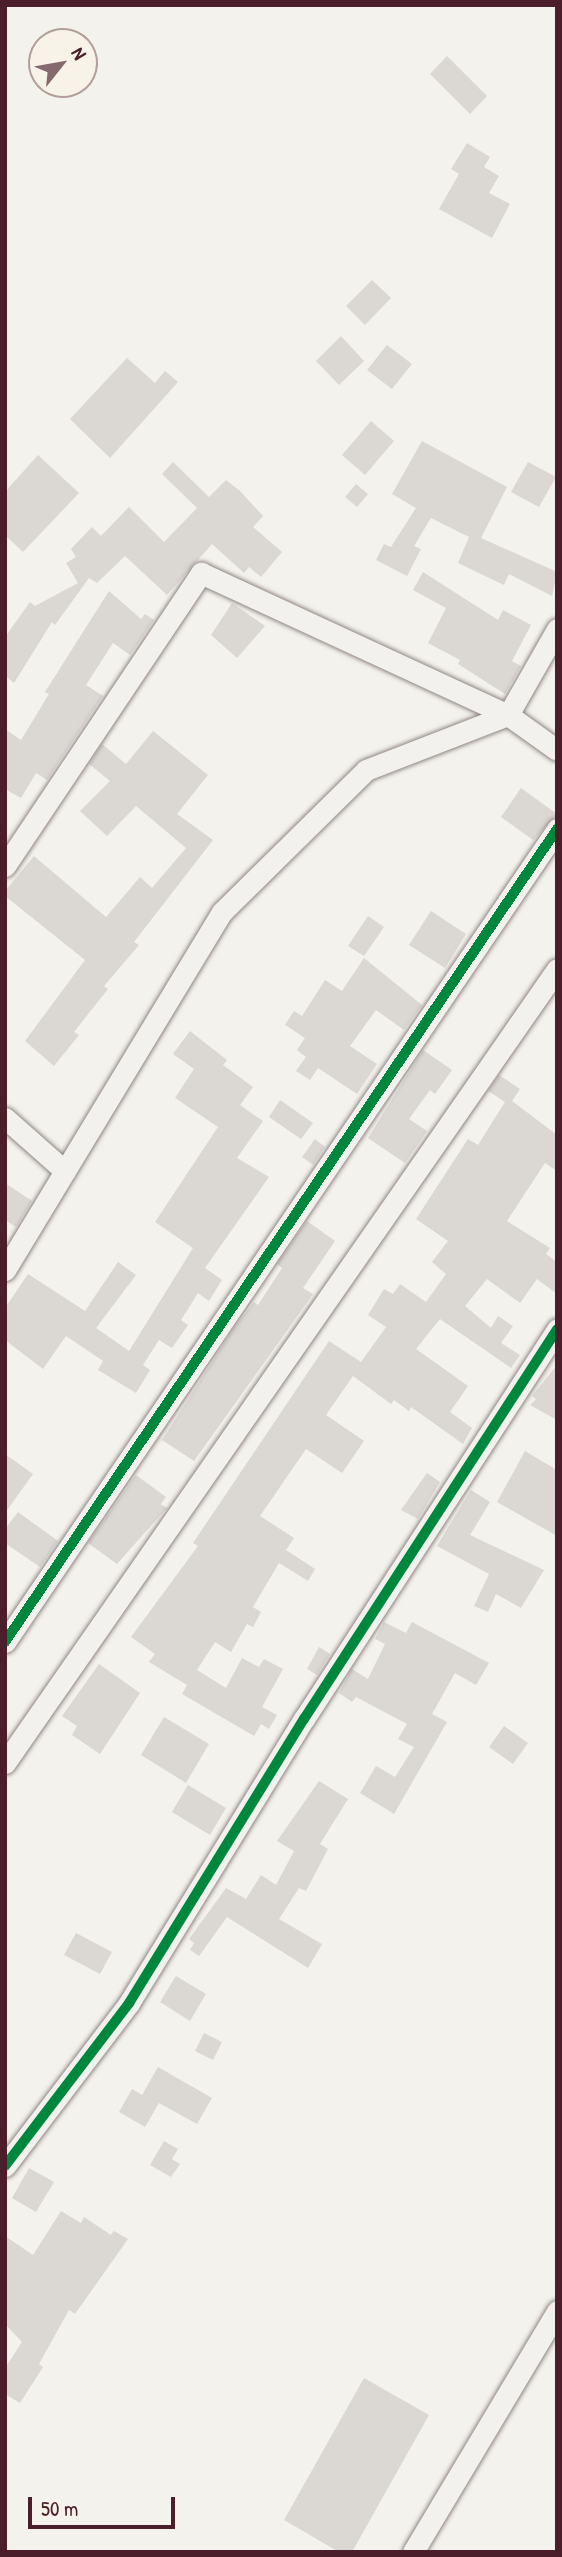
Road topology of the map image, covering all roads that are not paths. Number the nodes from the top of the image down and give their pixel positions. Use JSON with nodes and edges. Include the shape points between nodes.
{"nodes":[{"id":1,"x":557,"y":629,"type":"edge"},
{"id":2,"x":508,"y":715,"type":"junction"},
{"id":3,"x":557,"y":750,"type":"edge"},
{"id":4,"x":557,"y":830,"type":"edge"},
{"id":5,"x":5,"y":866,"type":"edge"},
{"id":6,"x":557,"y":969,"type":"edge"},
{"id":7,"x":5,"y":1118,"type":"edge"},
{"id":8,"x":65,"y":1171,"type":"junction"},
{"id":9,"x":5,"y":1270,"type":"edge"},
{"id":10,"x":557,"y":1329,"type":"edge"},
{"id":11,"x":5,"y":1642,"type":"edge"},
{"id":12,"x":5,"y":1763,"type":"edge"},
{"id":13,"x":5,"y":2166,"type":"edge"},
{"id":14,"x":557,"y":2311,"type":"edge"},
{"id":15,"x":413,"y":2552,"type":"edge"}],
"edges":[{"from":1,"to":2,"type":"street"},
{"from":2,"to":3,"type":"street"},
{"from":2,"to":5,"type":"street","via":[[201,573]]},
{"from":2,"to":8,"type":"street","via":[[366,770],[222,912]]},
{"from":4,"to":11,"type":"street"},
{"from":6,"to":12,"type":"street"},
{"from":7,"to":8,"type":"street"},
{"from":8,"to":9,"type":"street"},
{"from":10,"to":13,"type":"street","via":[[304,1719],[129,2003]]},
{"from":14,"to":15,"type":"street"}]}
